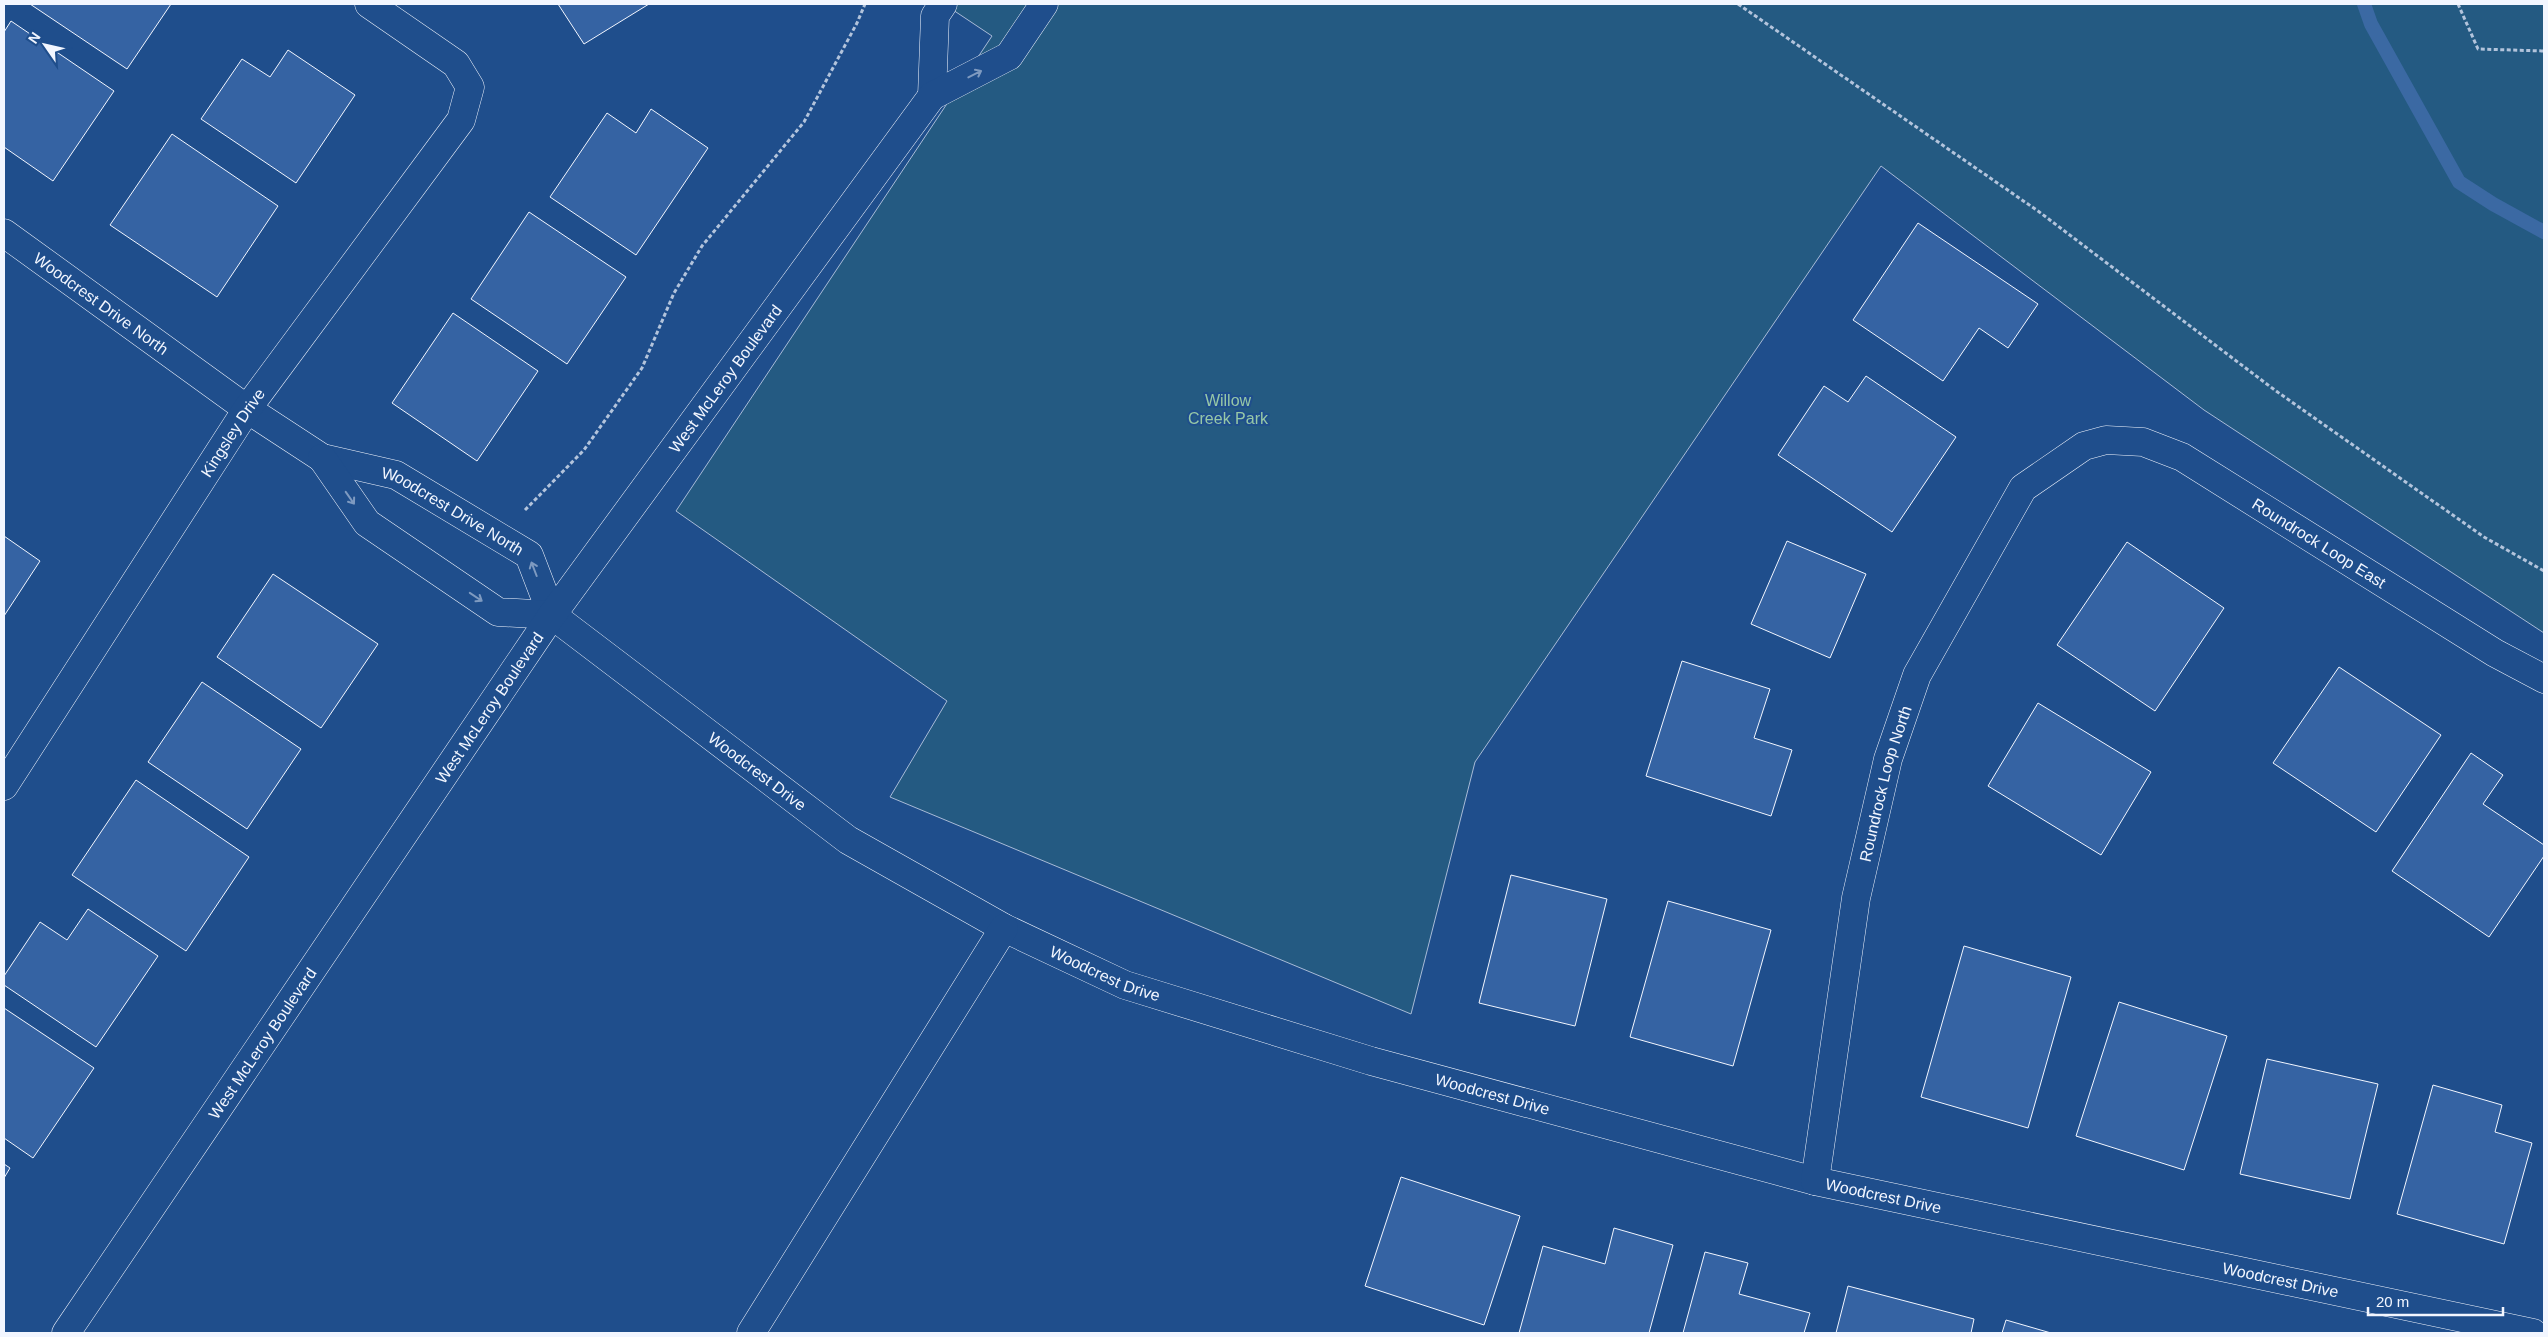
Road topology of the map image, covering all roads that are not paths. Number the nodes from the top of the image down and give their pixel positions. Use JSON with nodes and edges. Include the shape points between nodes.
{"nodes":[{"id":1,"x":369,"y":4,"type":"edge"},
{"id":2,"x":943,"y":4,"type":"edge"},
{"id":3,"x":1044,"y":4,"type":"edge"},
{"id":4,"x":932,"y":96,"type":"junction"},
{"id":5,"x":4,"y":233,"type":"edge"},
{"id":6,"x":247,"y":409,"type":"junction"},
{"id":7,"x":2084,"y":446,"type":"joint"},
{"id":8,"x":322,"y":458,"type":"junction"},
{"id":9,"x":552,"y":615,"type":"junction"},
{"id":10,"x":2544,"y":679,"type":"edge"},
{"id":11,"x":4,"y":786,"type":"edge"},
{"id":12,"x":1004,"y":928,"type":"junction"},
{"id":13,"x":1815,"y":1181,"type":"junction"},
{"id":14,"x":66,"y":1333,"type":"edge"},
{"id":15,"x":751,"y":1333,"type":"edge"},
{"id":16,"x":2533,"y":1333,"type":"edge"}],
"edges":[{"from":1,"to":6,"type":"street","name":"Kingsley Drive","via":[[456,64],[470,87],[461,120]]},
{"from":2,"to":4,"type":"street","via":[[935,16]]},
{"from":4,"to":3,"type":"street","name":"West McLeroy Boulevard","one_way":true,"via":[[1009,56]]},
{"from":4,"to":9,"type":"street","name":"West McLeroy Boulevard"},
{"from":5,"to":6,"type":"street","name":"Woodcrest Drive North"},
{"from":6,"to":8,"type":"street","name":"Woodcrest Drive North"},
{"from":6,"to":11,"type":"street","name":"Kingsley Drive"},
{"from":7,"to":10,"type":"street","name":"Roundrock Loop East","via":[[2106,440],[2143,442],[2182,457],[2495,652]]},
{"from":7,"to":13,"type":"street","name":"Roundrock Loop North","via":[[2023,488],[1917,675],[1888,759],[1856,898]]},
{"from":8,"to":9,"type":"street","name":"Woodcrest Drive North","one_way":true,"via":[[367,523],[498,612]]},
{"from":9,"to":8,"type":"street","name":"Woodcrest Drive North","one_way":true,"via":[[529,555],[396,475]]},
{"from":9,"to":12,"type":"street","name":"Woodcrest Drive","via":[[848,840]]},
{"from":9,"to":14,"type":"street","name":"West McLeroy Boulevard"},
{"from":12,"to":13,"type":"street","name":"Woodcrest Drive","via":[[1135,988],[1371,1061]]},
{"from":12,"to":15,"type":"street"},
{"from":13,"to":16,"type":"street","name":"Woodcrest Drive"}]}
